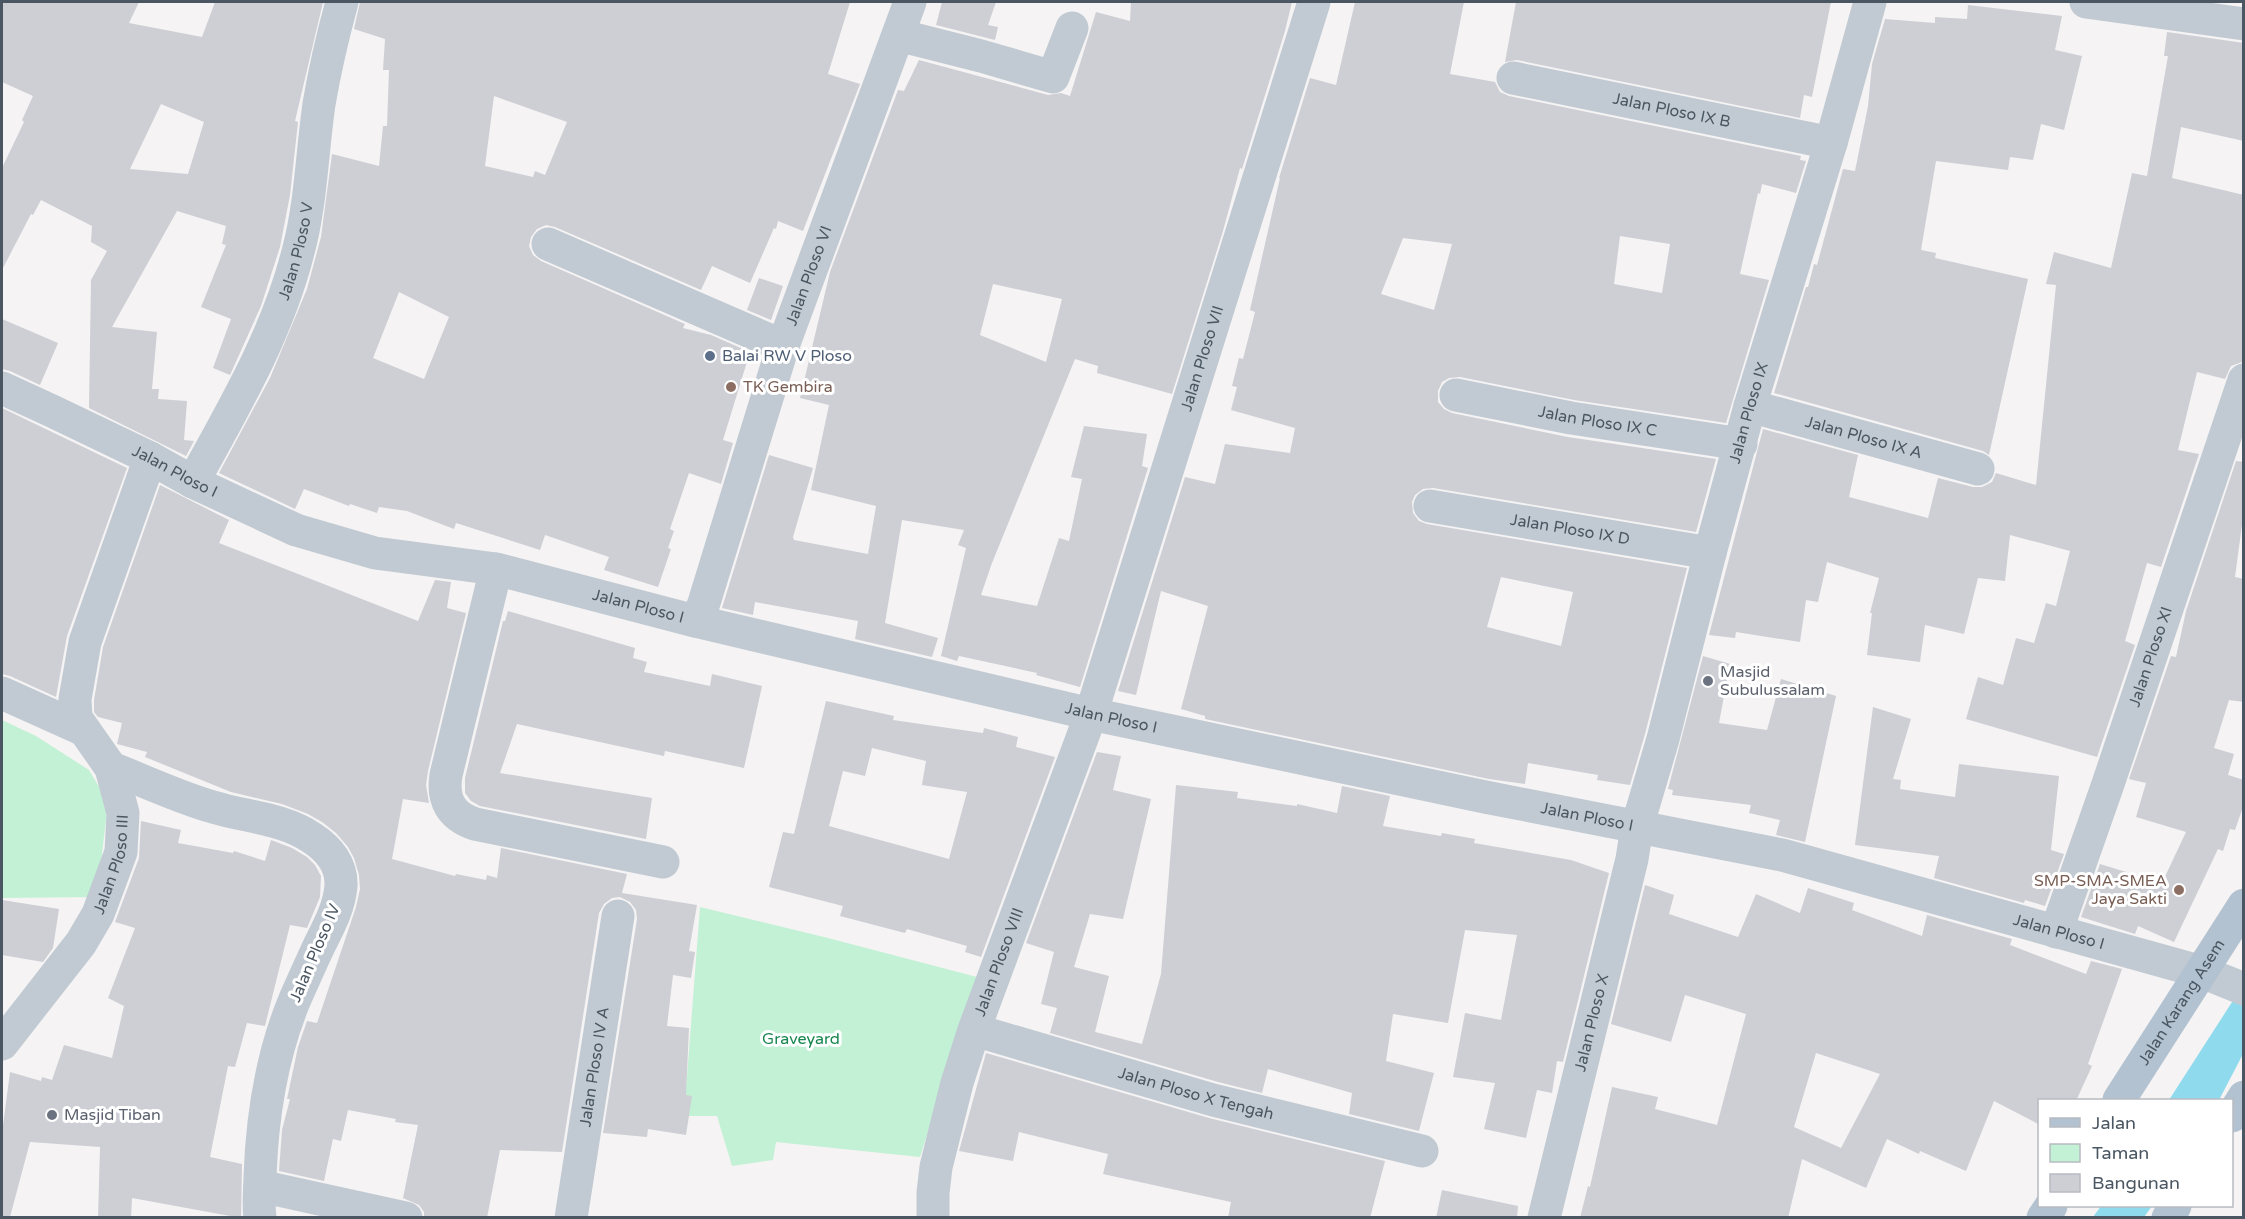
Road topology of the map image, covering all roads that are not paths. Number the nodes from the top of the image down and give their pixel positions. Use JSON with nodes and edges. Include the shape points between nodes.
{"nodes":[{"id":1,"x":342,"y":2,"type":"edge"},
{"id":2,"x":910,"y":2,"type":"edge"},
{"id":3,"x":1314,"y":2,"type":"edge"},
{"id":4,"x":1870,"y":2,"type":"edge"},
{"id":5,"x":2086,"y":2,"type":"edge"},
{"id":6,"x":2244,"y":24,"type":"edge"},
{"id":7,"x":1072,"y":28,"type":"dead end"},
{"id":8,"x":898,"y":35,"type":"junction"},
{"id":9,"x":1513,"y":78,"type":"dead end"},
{"id":10,"x":1831,"y":143,"type":"junction"},
{"id":11,"x":548,"y":244,"type":"dead end"},
{"id":12,"x":783,"y":346,"type":"junction"},
{"id":13,"x":2244,"y":381,"type":"edge"},
{"id":14,"x":2,"y":388,"type":"edge"},
{"id":15,"x":1456,"y":395,"type":"dead end"},
{"id":16,"x":1750,"y":406,"type":"junction"},
{"id":17,"x":1741,"y":444,"type":"junction"},
{"id":18,"x":150,"y":458,"type":"junction"},
{"id":19,"x":1978,"y":469,"type":"dead end"},
{"id":20,"x":193,"y":483,"type":"junction"},
{"id":21,"x":1430,"y":506,"type":"dead end"},
{"id":22,"x":1710,"y":553,"type":"junction"},
{"id":23,"x":496,"y":569,"type":"junction"},
{"id":24,"x":695,"y":621,"type":"junction"},
{"id":25,"x":2,"y":693,"type":"edge"},
{"id":26,"x":1091,"y":714,"type":"junction"},
{"id":27,"x":84,"y":730,"type":"junction"},
{"id":28,"x":111,"y":768,"type":"junction"},
{"id":29,"x":1637,"y":827,"type":"junction"},
{"id":30,"x":663,"y":862,"type":"dead end"},
{"id":31,"x":2244,"y":905,"type":"edge"},
{"id":32,"x":618,"y":916,"type":"dead end"},
{"id":33,"x":2056,"y":932,"type":"junction"},
{"id":34,"x":2221,"y":980,"type":"edge"},
{"id":35,"x":974,"y":1029,"type":"junction"},
{"id":36,"x":2,"y":1044,"type":"edge"},
{"id":37,"x":2244,"y":1097,"type":"edge"},
{"id":38,"x":2121,"y":1099,"type":"edge"},
{"id":39,"x":2233,"y":1114,"type":"edge"},
{"id":40,"x":1422,"y":1151,"type":"dead end"},
{"id":41,"x":260,"y":1202,"type":"edge"},
{"id":42,"x":406,"y":1218,"type":"edge"},
{"id":43,"x":571,"y":1218,"type":"edge"},
{"id":44,"x":933,"y":1218,"type":"edge"},
{"id":45,"x":1544,"y":1218,"type":"edge"}],
"edges":[{"from":1,"to":20,"type":"street","name":"Jalan Ploso V","via":[[320,101],[305,216],[290,282],[263,352]]},
{"from":2,"to":8,"type":"street","name":"Jalan Ploso VI"},
{"from":3,"to":26,"type":"street","name":"Jalan Ploso VII"},
{"from":4,"to":10,"type":"street","name":"Jalan Ploso IX"},
{"from":5,"to":6,"type":"street"},
{"from":7,"to":8,"type":"street","via":[[1053,77]]},
{"from":8,"to":12,"type":"street","name":"Jalan Ploso VI"},
{"from":9,"to":10,"type":"street","name":"Jalan Ploso IX B"},
{"from":10,"to":16,"type":"street","name":"Jalan Ploso IX"},
{"from":11,"to":12,"type":"street"},
{"from":12,"to":24,"type":"street","name":"Jalan Ploso VI","via":[[703,606]]},
{"from":13,"to":33,"type":"street","name":"Jalan Ploso XI"},
{"from":14,"to":18,"type":"street","name":"Jalan Ploso I"},
{"from":15,"to":17,"type":"street","name":"Jalan Ploso IX C"},
{"from":16,"to":17,"type":"street","name":"Jalan Ploso IX"},
{"from":16,"to":19,"type":"street","name":"Jalan Ploso IX A"},
{"from":17,"to":22,"type":"street","name":"Jalan Ploso IX"},
{"from":18,"to":20,"type":"street","name":"Jalan Ploso I"},
{"from":18,"to":27,"type":"street","name":"Jalan Ploso III","via":[[85,642],[75,699],[76,718]]},
{"from":20,"to":23,"type":"street","name":"Jalan Ploso I","via":[[296,530],[375,554]]},
{"from":21,"to":22,"type":"street","name":"Jalan Ploso IX D"},
{"from":22,"to":29,"type":"street","name":"Jalan Ploso IX"},
{"from":23,"to":24,"type":"street","name":"Jalan Ploso I"},
{"from":23,"to":30,"type":"street","via":[[446,775],[449,807],[458,817],[475,824]]},
{"from":24,"to":26,"type":"street","name":"Jalan Ploso I"},
{"from":25,"to":27,"type":"street"},
{"from":26,"to":29,"type":"street","name":"Jalan Ploso I"},
{"from":26,"to":35,"type":"street","name":"Jalan Ploso VIII"},
{"from":27,"to":28,"type":"street","name":"Jalan Ploso III"},
{"from":28,"to":36,"type":"street","name":"Jalan Ploso III","via":[[124,829],[111,884],[81,943]]},
{"from":28,"to":41,"type":"street","name":"Jalan Ploso IV","via":[[212,807],[294,829],[320,844],[337,865],[341,885],[333,918],[294,1002],[280,1044],[266,1112]]},
{"from":29,"to":33,"type":"street","name":"Jalan Ploso I","via":[[1782,855]]},
{"from":29,"to":45,"type":"street","name":"Jalan Ploso X"},
{"from":31,"to":34,"type":"main road","name":"Jalan Karang Asem"},
{"from":32,"to":43,"type":"street","name":"Jalan Ploso IV A"},
{"from":33,"to":34,"type":"street","name":"Jalan Ploso I"},
{"from":34,"to":38,"type":"main road","name":"Jalan Karang Asem"},
{"from":35,"to":40,"type":"street","name":"Jalan Ploso X Tengah","via":[[1213,1100]]},
{"from":35,"to":44,"type":"street","name":"Jalan Ploso VIII","via":[[943,1135],[935,1176]]},
{"from":37,"to":39,"type":"main road"},
{"from":41,"to":42,"type":"street"}]}
